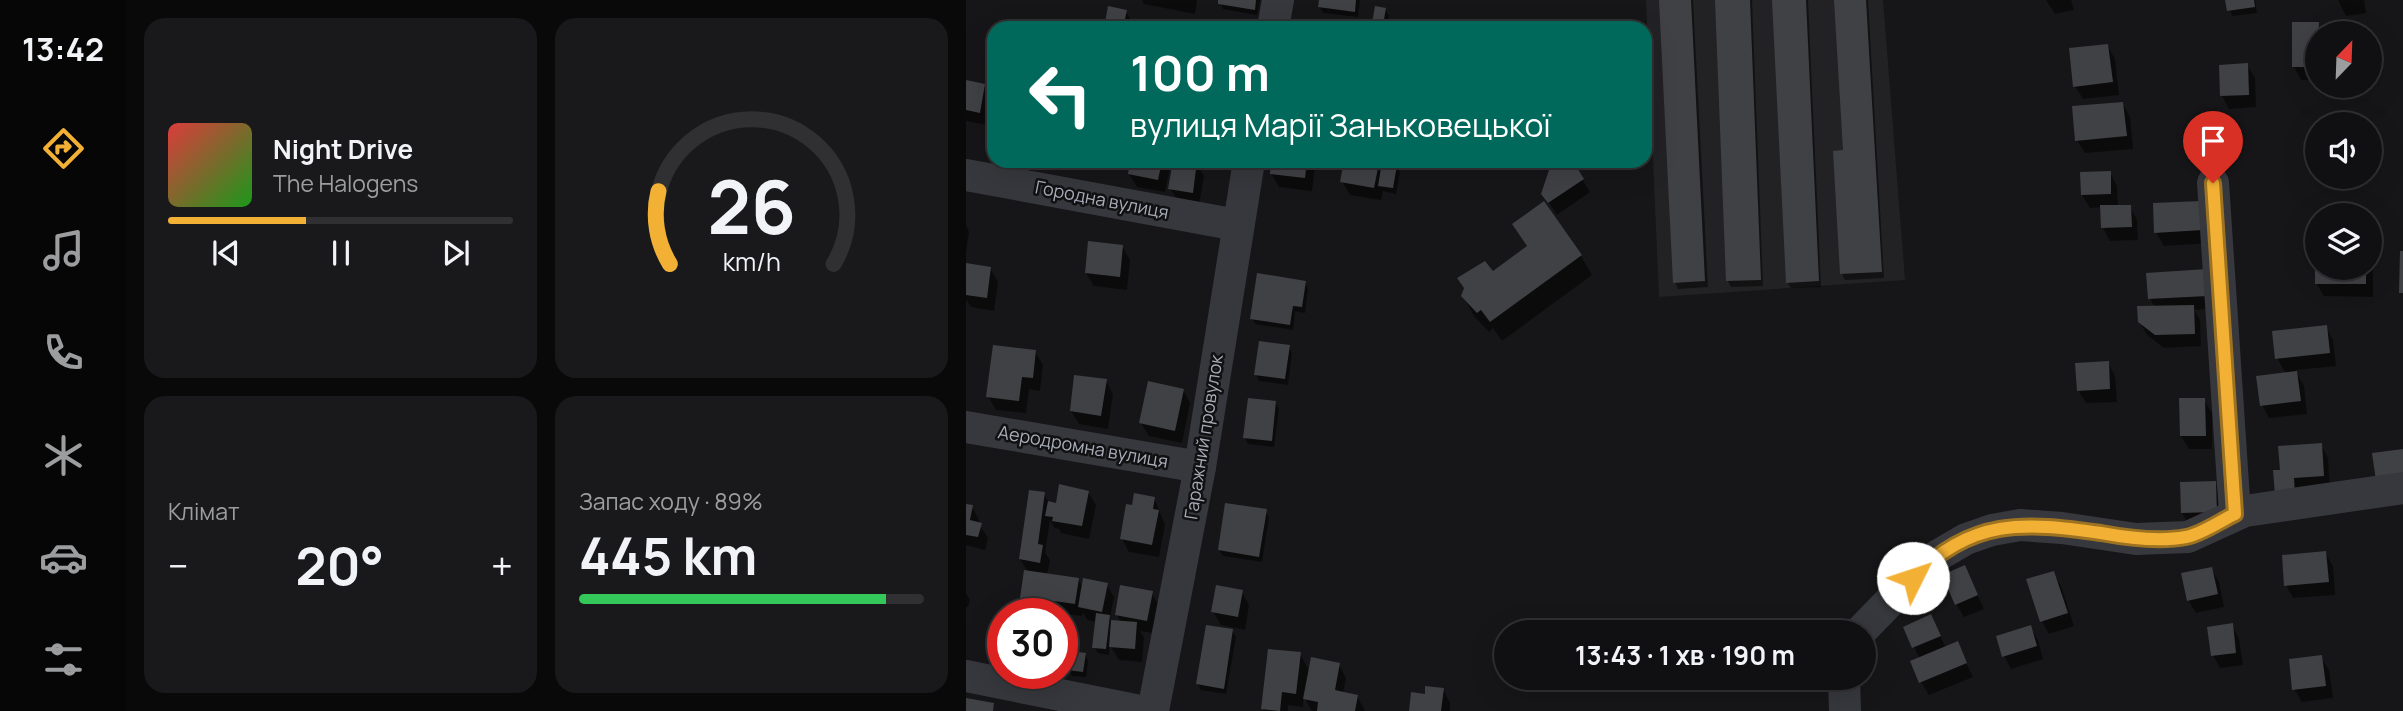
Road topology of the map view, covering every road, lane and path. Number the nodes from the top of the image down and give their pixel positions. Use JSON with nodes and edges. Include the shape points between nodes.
{"nodes":[{"id":1,"x":1278,"y":0,"type":"edge"},
{"id":2,"x":1274,"y":21,"type":"edge"},
{"id":3,"x":1248,"y":168,"type":"edge"},
{"id":4,"x":966,"y":175,"type":"edge"},
{"id":5,"x":2213,"y":183,"type":"dead end"},
{"id":6,"x":1237,"y":225,"type":"junction"},
{"id":7,"x":966,"y":427,"type":"edge"},
{"id":8,"x":1200,"y":467,"type":"junction"},
{"id":9,"x":2403,"y":488,"type":"edge"},
{"id":10,"x":2235,"y":514,"type":"junction"},
{"id":11,"x":1872,"y":620,"type":"edge"},
{"id":12,"x":966,"y":676,"type":"edge"},
{"id":13,"x":1844,"y":690,"type":"edge"},
{"id":14,"x":1140,"y":711,"type":"edge"},
{"id":15,"x":1153,"y":711,"type":"edge"},
{"id":16,"x":1844,"y":711,"type":"edge"}],
"edges":[{"from":1,"to":2,"type":"street"},
{"from":3,"to":6,"type":"street","name":"Гаражний провулок"},
{"from":4,"to":6,"type":"street","name":"Городна вулиця"},
{"from":5,"to":10,"type":"street"},
{"from":6,"to":8,"type":"street","name":"Гаражний провулок"},
{"from":7,"to":8,"type":"street","name":"Аеродромна вулиця"},
{"from":8,"to":15,"type":"street","name":"Гаражний провулок"},
{"from":9,"to":10,"type":"street"},
{"from":10,"to":11,"type":"street","via":[[2188,537],[2136,538],[2020,525],[1992,530],[1930,560]]},
{"from":12,"to":14,"type":"street"},
{"from":13,"to":16,"type":"street"}]}
